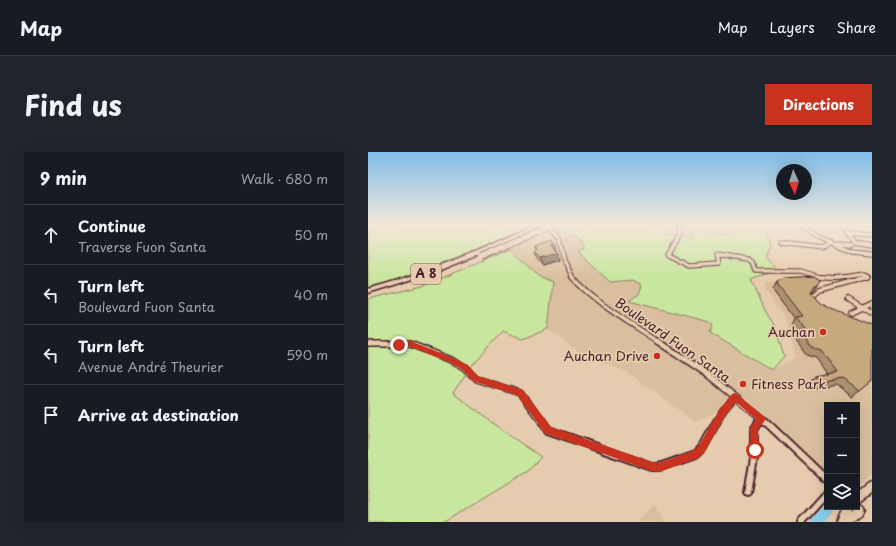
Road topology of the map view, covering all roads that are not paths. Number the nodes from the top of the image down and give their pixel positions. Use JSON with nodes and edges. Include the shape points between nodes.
{"nodes":[{"id":1,"x":505,"y":242,"type":"edge"},
{"id":2,"x":511,"y":242,"type":"edge"},
{"id":3,"x":560,"y":242,"type":"edge"},
{"id":4,"x":675,"y":242,"type":"edge"},
{"id":5,"x":783,"y":242,"type":"edge"},
{"id":6,"x":829,"y":242,"type":"edge"},
{"id":7,"x":854,"y":242,"type":"edge"},
{"id":8,"x":836,"y":243,"type":"joint"},
{"id":9,"x":851,"y":244,"type":"dead end"},
{"id":10,"x":872,"y":245,"type":"edge"},
{"id":11,"x":872,"y":253,"type":"edge"},
{"id":12,"x":481,"y":254,"type":"junction"},
{"id":13,"x":368,"y":291,"type":"edge"},
{"id":14,"x":368,"y":294,"type":"edge"},
{"id":15,"x":848,"y":299,"type":"dead end"},
{"id":16,"x":872,"y":303,"type":"edge"},
{"id":17,"x":816,"y":305,"type":"edge"},
{"id":18,"x":862,"y":308,"type":"junction"},
{"id":19,"x":851,"y":313,"type":"dead end"},
{"id":20,"x":872,"y":314,"type":"edge"},
{"id":21,"x":368,"y":344,"type":"edge"},
{"id":22,"x":735,"y":397,"type":"junction"},
{"id":23,"x":762,"y":419,"type":"junction"},
{"id":24,"x":824,"y":477,"type":"edge"},
{"id":25,"x":872,"y":487,"type":"edge"},
{"id":26,"x":748,"y":492,"type":"dead end"},
{"id":27,"x":861,"y":496,"type":"edge"},
{"id":28,"x":824,"y":497,"type":"edge"},
{"id":29,"x":852,"y":510,"type":"edge"},
{"id":30,"x":841,"y":521,"type":"edge"},
{"id":31,"x":800,"y":522,"type":"edge"}],
"edges":[{"from":1,"to":12,"type":"highway","number":"A 8"},
{"from":2,"to":12,"type":"highway","number":"A 8","bridge":true},
{"from":3,"to":22,"type":"street","name":"Boulevard Fuon Santa","via":[[564,260],[572,276],[586,291],[707,374]]},
{"from":4,"to":17,"type":"street","via":[[667,255],[691,266],[719,264],[717,255],[749,260],[756,271],[801,271],[835,278],[864,274],[868,276],[822,289],[812,297]]},
{"from":5,"to":6,"type":"street","via":[[822,247]]},
{"from":7,"to":10,"type":"street"},
{"from":8,"to":9,"type":"street"},
{"from":8,"to":11,"type":"street","via":[[854,252]]},
{"from":12,"to":13,"type":"highway","number":"A 8","via":[[419,277]]},
{"from":12,"to":14,"type":"highway","number":"A 8","via":[[426,278]]},
{"from":15,"to":18,"type":"street"},
{"from":16,"to":18,"type":"street"},
{"from":18,"to":19,"type":"street"},
{"from":18,"to":20,"type":"street"},
{"from":21,"to":22,"type":"street","via":[[410,344],[454,361],[476,379],[520,393],[548,430],[652,467],[665,466],[696,454]]},
{"from":22,"to":23,"type":"street","name":"Boulevard Fuon Santa"},
{"from":23,"to":24,"type":"street","name":"Boulevard Fuon Santa"},
{"from":23,"to":26,"type":"street","via":[[754,429],[754,458]]},
{"from":25,"to":27,"type":"main road"},
{"from":28,"to":31,"type":"street"},
{"from":29,"to":30,"type":"main road"}]}
